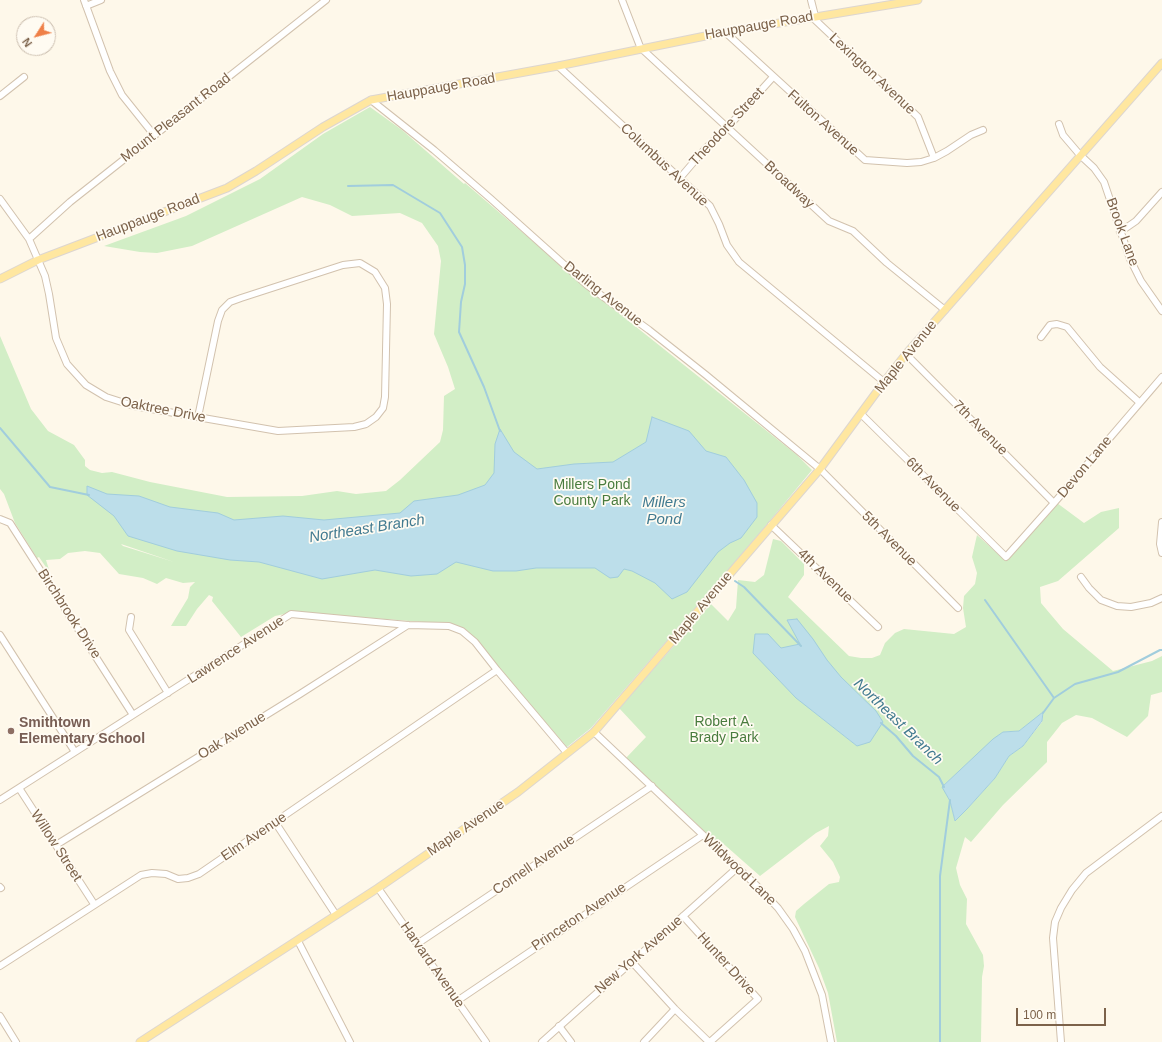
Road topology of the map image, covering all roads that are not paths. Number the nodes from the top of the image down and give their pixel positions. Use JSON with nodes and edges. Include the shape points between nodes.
{"nodes":[{"id":1,"x":101,"y":0,"type":"edge"},
{"id":2,"x":326,"y":0,"type":"edge"},
{"id":3,"x":622,"y":0,"type":"edge"},
{"id":4,"x":811,"y":0,"type":"edge"},
{"id":5,"x":918,"y":0,"type":"edge"},
{"id":6,"x":85,"y":3,"type":"edge"},
{"id":7,"x":813,"y":16,"type":"junction"},
{"id":8,"x":725,"y":32,"type":"junction"},
{"id":9,"x":641,"y":49,"type":"junction"},
{"id":10,"x":1162,"y":63,"type":"edge"},
{"id":11,"x":558,"y":66,"type":"junction"},
{"id":12,"x":24,"y":77,"type":"dead end"},
{"id":13,"x":773,"y":77,"type":"junction"},
{"id":14,"x":0,"y":96,"type":"edge"},
{"id":15,"x":371,"y":100,"type":"junction"},
{"id":16,"x":1059,"y":124,"type":"dead end"},
{"id":17,"x":727,"y":128,"type":"junction"},
{"id":18,"x":983,"y":130,"type":"dead end"},
{"id":19,"x":154,"y":135,"type":"junction"},
{"id":20,"x":1080,"y":155,"type":"junction"},
{"id":21,"x":934,"y":158,"type":"junction"},
{"id":22,"x":680,"y":178,"type":"junction"},
{"id":23,"x":1162,"y":192,"type":"edge"},
{"id":24,"x":0,"y":199,"type":"edge"},
{"id":25,"x":1120,"y":232,"type":"junction"},
{"id":26,"x":29,"y":239,"type":"junction"},
{"id":27,"x":38,"y":260,"type":"junction"},
{"id":28,"x":0,"y":279,"type":"edge"},
{"id":29,"x":945,"y":310,"type":"junction"},
{"id":30,"x":1162,"y":311,"type":"edge"},
{"id":31,"x":1041,"y":337,"type":"dead end"},
{"id":32,"x":906,"y":354,"type":"junction"},
{"id":33,"x":1162,"y":377,"type":"edge"},
{"id":34,"x":884,"y":382,"type":"junction"},
{"id":35,"x":1139,"y":402,"type":"junction"},
{"id":36,"x":861,"y":414,"type":"junction"},
{"id":37,"x":198,"y":417,"type":"junction"},
{"id":38,"x":820,"y":469,"type":"junction"},
{"id":39,"x":1054,"y":503,"type":"junction"},
{"id":40,"x":0,"y":518,"type":"edge"},
{"id":41,"x":1162,"y":522,"type":"edge"},
{"id":42,"x":771,"y":525,"type":"junction"},
{"id":43,"x":1162,"y":553,"type":"edge"},
{"id":44,"x":1006,"y":556,"type":"joint"},
{"id":45,"x":1081,"y":577,"type":"dead end"},
{"id":46,"x":1162,"y":598,"type":"edge"},
{"id":47,"x":958,"y":608,"type":"dead end"},
{"id":48,"x":131,"y":617,"type":"dead end"},
{"id":49,"x":408,"y":625,"type":"junction"},
{"id":50,"x":878,"y":627,"type":"dead end"},
{"id":51,"x":0,"y":636,"type":"edge"},
{"id":52,"x":497,"y":670,"type":"junction"},
{"id":53,"x":168,"y":693,"type":"junction"},
{"id":54,"x":133,"y":715,"type":"junction"},
{"id":55,"x":594,"y":732,"type":"junction"},
{"id":56,"x":75,"y":752,"type":"junction"},
{"id":57,"x":567,"y":753,"type":"junction"},
{"id":58,"x":652,"y":786,"type":"junction"},
{"id":59,"x":19,"y":788,"type":"junction"},
{"id":60,"x":0,"y":800,"type":"edge"},
{"id":61,"x":1162,"y":816,"type":"edge"},
{"id":62,"x":275,"y":822,"type":"junction"},
{"id":63,"x":703,"y":835,"type":"junction"},
{"id":64,"x":56,"y":846,"type":"junction"},
{"id":65,"x":737,"y":868,"type":"junction"},
{"id":66,"x":378,"y":888,"type":"junction"},
{"id":67,"x":94,"y":904,"type":"junction"},
{"id":68,"x":336,"y":915,"type":"junction"},
{"id":69,"x":684,"y":916,"type":"junction"},
{"id":70,"x":298,"y":940,"type":"junction"},
{"id":71,"x":417,"y":944,"type":"junction"},
{"id":72,"x":632,"y":962,"type":"junction"},
{"id":73,"x":0,"y":966,"type":"edge"},
{"id":74,"x":456,"y":1001,"type":"junction"},
{"id":75,"x":675,"y":1010,"type":"junction"},
{"id":76,"x":0,"y":1016,"type":"edge"},
{"id":77,"x":559,"y":1026,"type":"junction"},
{"id":78,"x":16,"y":1042,"type":"edge"},
{"id":79,"x":140,"y":1042,"type":"edge"},
{"id":80,"x":350,"y":1042,"type":"edge"},
{"id":81,"x":486,"y":1042,"type":"edge"},
{"id":82,"x":542,"y":1042,"type":"edge"},
{"id":83,"x":571,"y":1042,"type":"edge"},
{"id":84,"x":644,"y":1042,"type":"edge"},
{"id":85,"x":710,"y":1042,"type":"edge"},
{"id":86,"x":831,"y":1042,"type":"edge"},
{"id":87,"x":1062,"y":1042,"type":"edge"}],
"edges":[{"from":1,"to":6,"type":"street"},
{"from":2,"to":19,"type":"street","name":"Mount Pleasant Road"},
{"from":3,"to":9,"type":"street"},
{"from":4,"to":7,"type":"street"},
{"from":5,"to":7,"type":"main road","name":"Hauppauge Road"},
{"from":6,"to":19,"type":"street","via":[[110,71],[122,95]]},
{"from":7,"to":8,"type":"main road","name":"Hauppauge Road"},
{"from":7,"to":21,"type":"street","name":"Lexington Avenue","via":[[918,117]]},
{"from":8,"to":9,"type":"main road","name":"Hauppauge Road"},
{"from":8,"to":13,"type":"street","name":"Fulton Avenue"},
{"from":9,"to":11,"type":"main road","name":"Hauppauge Road"},
{"from":9,"to":17,"type":"street","name":"Broadway"},
{"from":10,"to":20,"type":"main road","name":"Maple Avenue"},
{"from":11,"to":15,"type":"main road","name":"Hauppauge Road"},
{"from":11,"to":22,"type":"street","name":"Columbus Avenue"},
{"from":12,"to":14,"type":"street"},
{"from":13,"to":17,"type":"street","name":"Theodore Street"},
{"from":13,"to":21,"type":"street","name":"Fulton Avenue","via":[[865,160],[907,163]]},
{"from":15,"to":27,"type":"main road","name":"Hauppauge Road","via":[[227,188]]},
{"from":15,"to":38,"type":"street","name":"Darling Avenue","via":[[492,199],[587,285],[666,343]]},
{"from":16,"to":20,"type":"street","name":"Brook Lane","via":[[1063,135]]},
{"from":17,"to":22,"type":"street","name":"Theodore Street"},
{"from":17,"to":29,"type":"street","name":"Broadway","via":[[828,222],[853,231],[887,263]]},
{"from":18,"to":21,"type":"street","name":"Fulton Avenue"},
{"from":19,"to":26,"type":"street","name":"Mount Pleasant Road","via":[[70,202]]},
{"from":20,"to":25,"type":"street","name":"Brook Lane","via":[[1104,182]]},
{"from":20,"to":29,"type":"main road","name":"Maple Avenue"},
{"from":22,"to":34,"type":"street","name":"Columbus Avenue","via":[[710,206],[727,245],[739,262]]},
{"from":23,"to":25,"type":"street","via":[[1136,221]]},
{"from":24,"to":26,"type":"street","name":"Oaktree Drive"},
{"from":25,"to":30,"type":"street","name":"Brook Lane","via":[[1141,281]]},
{"from":26,"to":27,"type":"street","name":"Oaktree Drive"},
{"from":27,"to":28,"type":"main road","name":"Hauppauge Road"},
{"from":27,"to":37,"type":"street","name":"Oaktree Drive","via":[[45,276],[56,338],[67,364],[86,385],[106,397],[134,406]]},
{"from":29,"to":32,"type":"main road","name":"Maple Avenue"},
{"from":31,"to":35,"type":"street","via":[[1050,325],[1067,327],[1100,367]]},
{"from":32,"to":34,"type":"main road","name":"Maple Avenue"},
{"from":32,"to":39,"type":"street","name":"7th Avenue"},
{"from":33,"to":35,"type":"street","name":"Devon Lane"},
{"from":34,"to":36,"type":"main road","name":"Maple Avenue"},
{"from":35,"to":39,"type":"street","name":"Devon Lane"},
{"from":36,"to":38,"type":"main road","name":"Maple Avenue"},
{"from":36,"to":44,"type":"street","name":"6th Avenue"},
{"from":37,"to":37,"type":"street","name":"Oaktree Drive","via":[[222,310],[230,302],[343,265],[360,264],[375,272],[385,288],[387,304],[385,397],[383,408],[376,417],[366,424],[354,427],[278,431]]},
{"from":38,"to":42,"type":"main road","name":"Maple Avenue"},
{"from":38,"to":47,"type":"street","name":"5th Avenue"},
{"from":39,"to":44,"type":"street","name":"Devon Lane"},
{"from":40,"to":54,"type":"street","name":"Birchbrook Drive","via":[[10,523]]},
{"from":41,"to":43,"type":"street"},
{"from":42,"to":50,"type":"street","name":"4th Avenue"},
{"from":42,"to":55,"type":"main road","name":"Maple Avenue"},
{"from":45,"to":46,"type":"street","via":[[1101,600],[1117,606],[1131,607]]},
{"from":48,"to":53,"type":"street","via":[[129,630]]},
{"from":49,"to":52,"type":"street","name":"Lawrence Avenue","via":[[449,626],[462,630]]},
{"from":49,"to":53,"type":"street","name":"Lawrence Avenue","via":[[291,614]]},
{"from":49,"to":64,"type":"street","name":"Oak Avenue"},
{"from":51,"to":56,"type":"street"},
{"from":52,"to":57,"type":"street","name":"Lawrence Avenue"},
{"from":52,"to":62,"type":"street","name":"Elm Avenue"},
{"from":53,"to":54,"type":"street","name":"Lawrence Avenue"},
{"from":54,"to":56,"type":"street","name":"Lawrence Avenue"},
{"from":55,"to":57,"type":"main road","name":"Maple Avenue"},
{"from":55,"to":58,"type":"street","name":"Wildwood Lane"},
{"from":56,"to":59,"type":"street","name":"Lawrence Avenue"},
{"from":57,"to":66,"type":"main road","name":"Maple Avenue","via":[[518,792]]},
{"from":58,"to":63,"type":"street","name":"Wildwood Lane"},
{"from":58,"to":71,"type":"street","name":"Cornell Avenue"},
{"from":59,"to":60,"type":"street","name":"Lawrence Avenue"},
{"from":59,"to":64,"type":"street","name":"Willow Street"},
{"from":61,"to":87,"type":"street","via":[[1086,873],[1061,908],[1053,938]]},
{"from":62,"to":67,"type":"street","name":"Elm Avenue","via":[[199,874],[178,879],[166,874],[141,875]]},
{"from":62,"to":68,"type":"street"},
{"from":63,"to":65,"type":"street","name":"Wildwood Lane"},
{"from":63,"to":74,"type":"street","name":"Princeton Avenue"},
{"from":64,"to":67,"type":"street","name":"Willow Street"},
{"from":65,"to":69,"type":"street","name":"New York Avenue"},
{"from":65,"to":86,"type":"street","name":"Wildwood Lane","via":[[778,908],[805,951],[822,995]]},
{"from":66,"to":68,"type":"main road","name":"Maple Avenue"},
{"from":66,"to":71,"type":"street","name":"Harvard Avenue"},
{"from":67,"to":73,"type":"street","name":"Elm Avenue"},
{"from":68,"to":70,"type":"main road","name":"Maple Avenue"},
{"from":69,"to":72,"type":"street","name":"New York Avenue"},
{"from":69,"to":85,"type":"street","name":"Hunter Drive","via":[[758,999]]},
{"from":70,"to":79,"type":"main road","name":"Maple Avenue"},
{"from":70,"to":80,"type":"street"},
{"from":71,"to":74,"type":"street","name":"Harvard Avenue"},
{"from":72,"to":75,"type":"street"},
{"from":72,"to":77,"type":"street","name":"New York Avenue"},
{"from":74,"to":81,"type":"street","name":"Harvard Avenue"},
{"from":75,"to":84,"type":"street"},
{"from":75,"to":85,"type":"street"},
{"from":76,"to":78,"type":"street"},
{"from":77,"to":82,"type":"street","name":"New York Avenue"},
{"from":77,"to":83,"type":"street"}]}
